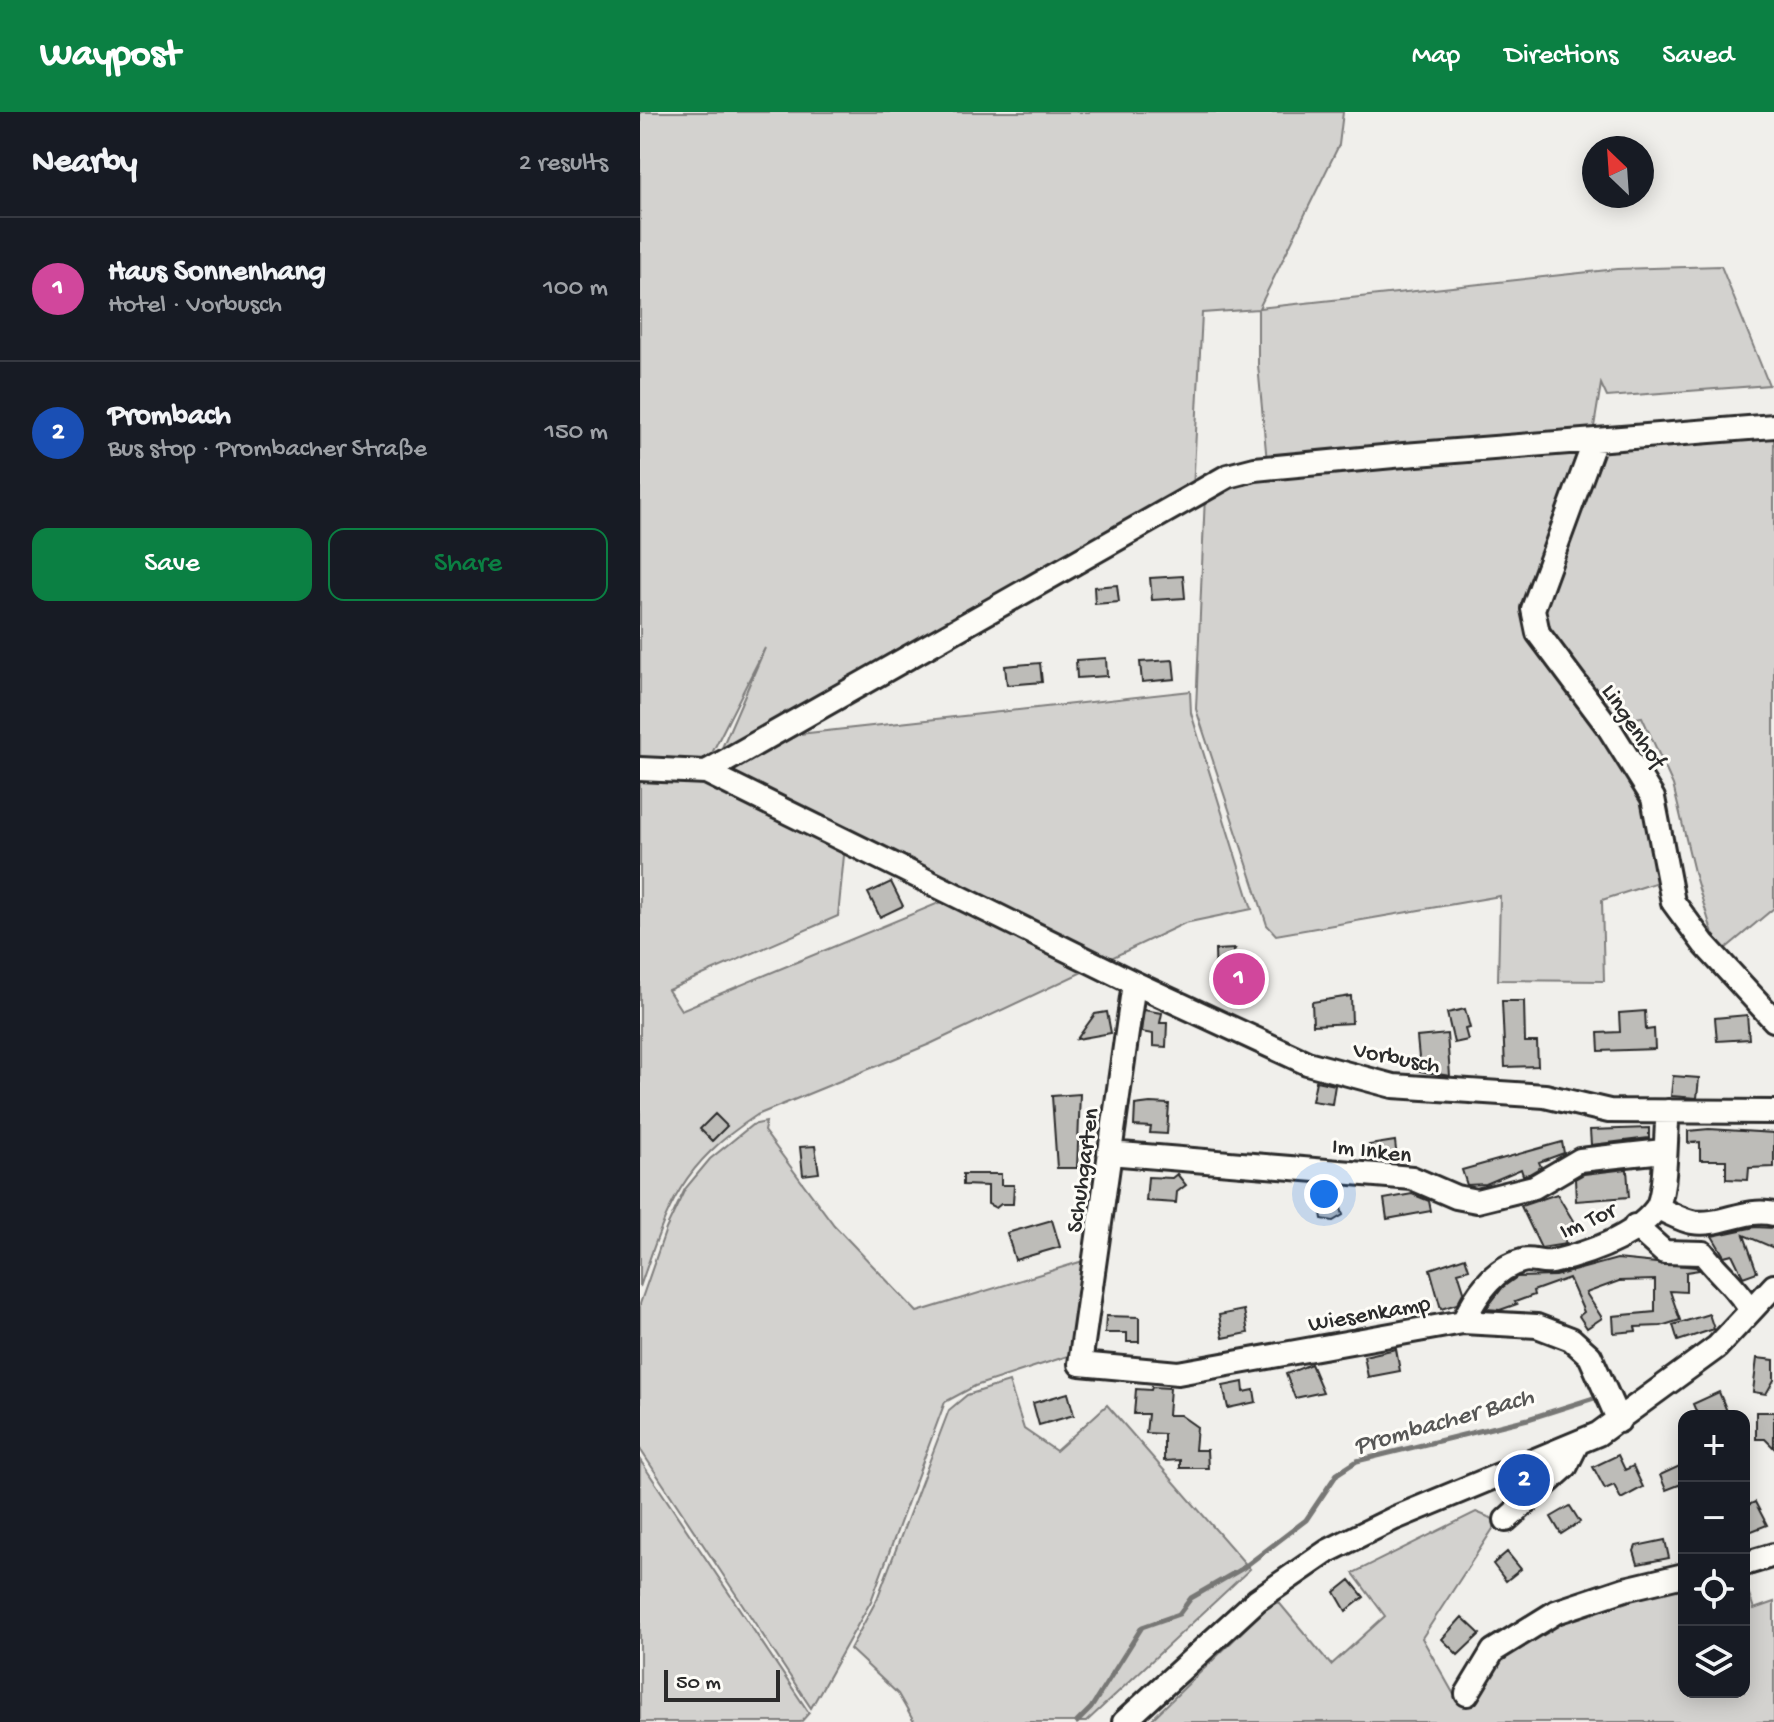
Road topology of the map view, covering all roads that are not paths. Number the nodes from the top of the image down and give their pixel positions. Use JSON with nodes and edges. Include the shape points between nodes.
{"nodes":[{"id":1,"x":1774,"y":426,"type":"edge"},
{"id":2,"x":1594,"y":443,"type":"junction"},
{"id":3,"x":640,"y":769,"type":"edge"},
{"id":4,"x":706,"y":772,"type":"junction"},
{"id":5,"x":1134,"y":983,"type":"junction"},
{"id":6,"x":1774,"y":1020,"type":"edge"},
{"id":7,"x":1668,"y":1111,"type":"junction"},
{"id":8,"x":1774,"y":1112,"type":"edge"},
{"id":9,"x":1663,"y":1151,"type":"junction"},
{"id":10,"x":1109,"y":1153,"type":"junction"},
{"id":11,"x":1657,"y":1208,"type":"junction"},
{"id":12,"x":1774,"y":1214,"type":"edge"},
{"id":13,"x":1635,"y":1226,"type":"junction"},
{"id":14,"x":1774,"y":1286,"type":"edge"},
{"id":15,"x":1750,"y":1309,"type":"junction"},
{"id":16,"x":1463,"y":1322,"type":"junction"},
{"id":17,"x":1080,"y":1364,"type":"joint"},
{"id":18,"x":1619,"y":1421,"type":"junction"},
{"id":19,"x":1576,"y":1446,"type":"junction"},
{"id":20,"x":1506,"y":1520,"type":"dead end"},
{"id":21,"x":1774,"y":1555,"type":"edge"},
{"id":22,"x":1750,"y":1562,"type":"edge"},
{"id":23,"x":1678,"y":1576,"type":"edge"},
{"id":24,"x":1467,"y":1694,"type":"dead end"},
{"id":25,"x":1124,"y":1722,"type":"edge"}],
"edges":[{"from":1,"to":2,"type":"street"},
{"from":2,"to":4,"type":"street","via":[[1359,459],[1228,476]]},
{"from":2,"to":6,"type":"street","name":"Lingenhof","via":[[1533,609],[1538,633],[1653,798],[1673,902]]},
{"from":3,"to":4,"type":"street"},
{"from":4,"to":5,"type":"street","name":"Vorbusch"},
{"from":5,"to":7,"type":"street","name":"Vorbusch","via":[[1307,1063],[1393,1086],[1545,1096],[1609,1111]]},
{"from":5,"to":10,"type":"street","name":"Schuhgarten"},
{"from":7,"to":8,"type":"street","name":"Vorbusch"},
{"from":7,"to":9,"type":"street"},
{"from":9,"to":10,"type":"street","name":"Im Inken","via":[[1580,1160],[1534,1187],[1477,1201],[1412,1178]]},
{"from":9,"to":11,"type":"street"},
{"from":10,"to":17,"type":"street","name":"Schuhgarten"},
{"from":11,"to":12,"type":"street","via":[[1692,1222],[1715,1222],[1756,1210]]},
{"from":11,"to":13,"type":"street","name":"Im Tor"},
{"from":13,"to":15,"type":"street","via":[[1664,1252],[1703,1253]]},
{"from":13,"to":16,"type":"street","name":"Im Tor","via":[[1611,1242],[1549,1263],[1522,1260],[1492,1278]]},
{"from":14,"to":15,"type":"street"},
{"from":15,"to":18,"type":"street","via":[[1717,1347]]},
{"from":16,"to":17,"type":"street","name":"Wiesenkamp","via":[[1178,1373]]},
{"from":16,"to":18,"type":"street","name":"Wiesenkamp","via":[[1537,1326],[1571,1339],[1590,1356]]},
{"from":18,"to":19,"type":"street"},
{"from":19,"to":20,"type":"street","via":[[1566,1466]]},
{"from":19,"to":25,"type":"street","via":[[1395,1518],[1328,1551],[1257,1600]]},
{"from":21,"to":22,"type":"street"},
{"from":23,"to":24,"type":"street","via":[[1556,1612],[1493,1651]]}]}
